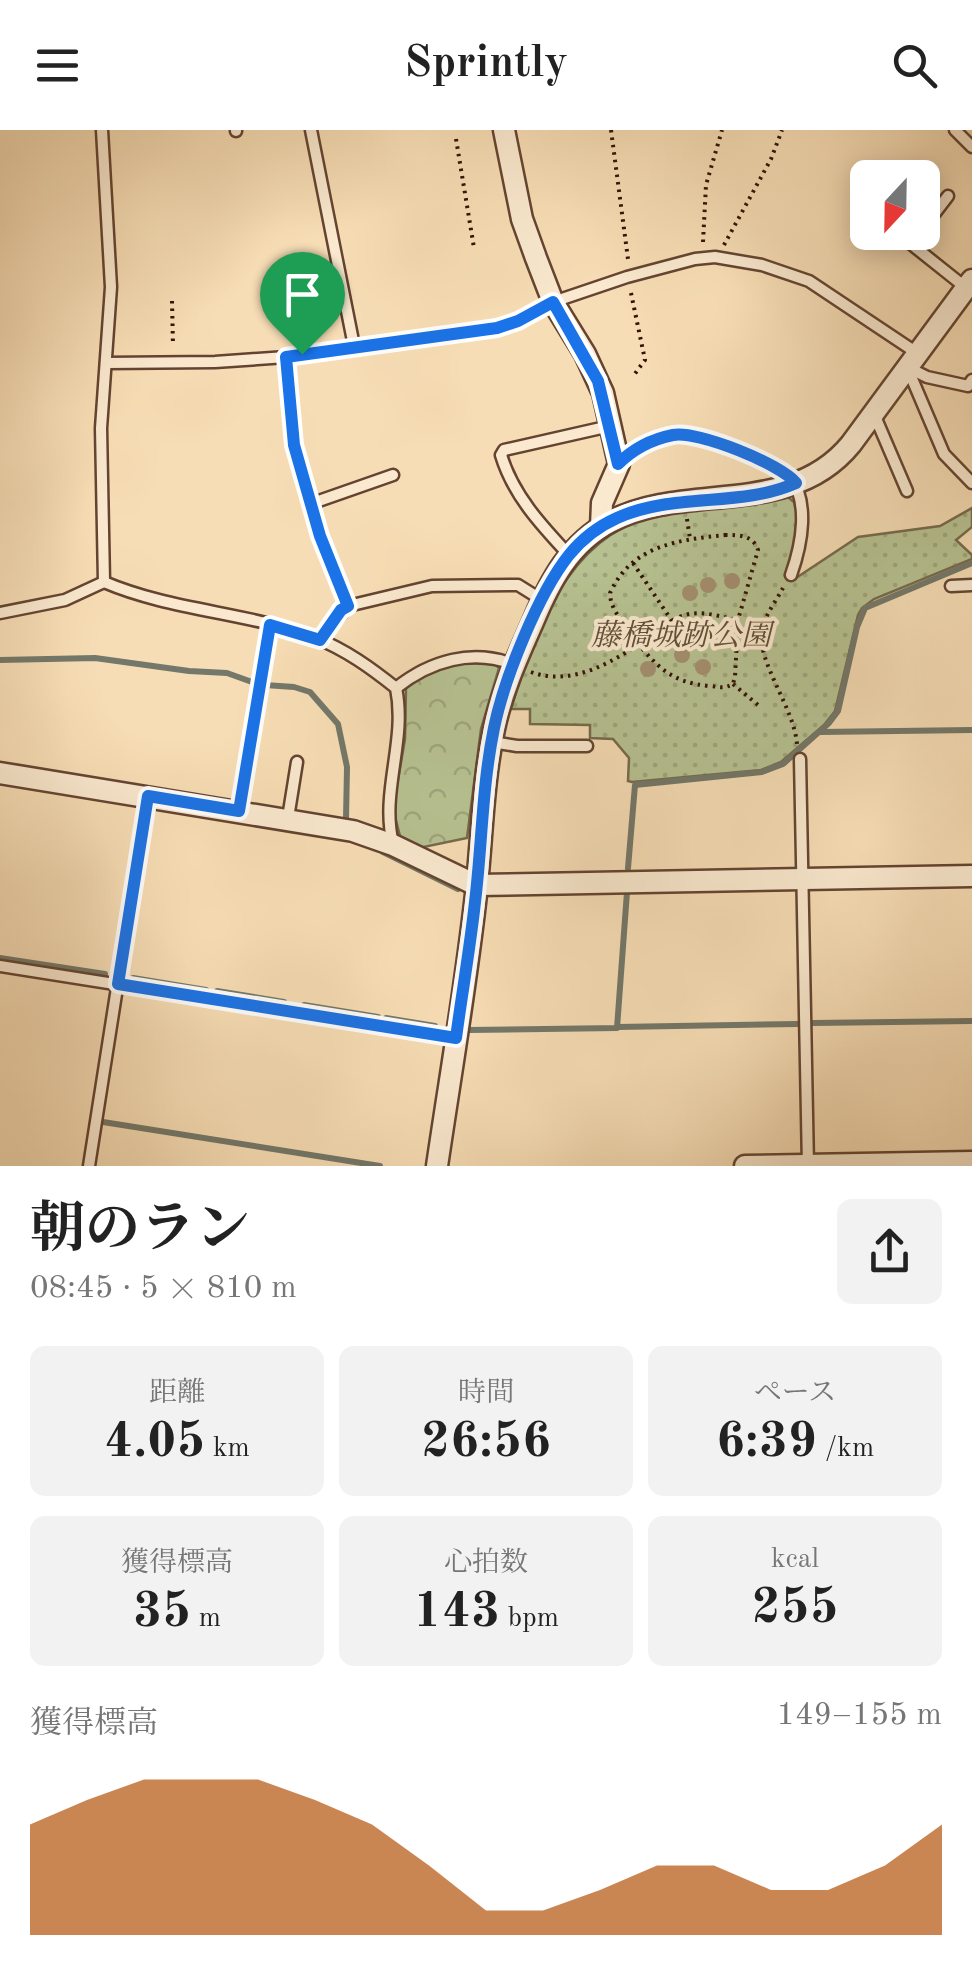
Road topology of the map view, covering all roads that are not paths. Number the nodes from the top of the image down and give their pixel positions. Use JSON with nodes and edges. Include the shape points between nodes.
{"nodes":[{"id":1,"x":102,"y":130,"type":"edge"},
{"id":2,"x":311,"y":130,"type":"edge"},
{"id":3,"x":504,"y":130,"type":"edge"},
{"id":4,"x":955,"y":130,"type":"edge"},
{"id":5,"x":972,"y":147,"type":"edge"},
{"id":6,"x":948,"y":196,"type":"dead end"},
{"id":7,"x":940,"y":207,"type":"edge"},
{"id":8,"x":919,"y":250,"type":"edge"},
{"id":9,"x":969,"y":284,"type":"edge"},
{"id":10,"x":553,"y":302,"type":"junction"},
{"id":11,"x":354,"y":346,"type":"junction"},
{"id":12,"x":286,"y":357,"type":"junction"},
{"id":13,"x":912,"y":360,"type":"junction"},
{"id":14,"x":106,"y":362,"type":"junction"},
{"id":15,"x":972,"y":380,"type":"edge"},
{"id":16,"x":874,"y":412,"type":"junction"},
{"id":17,"x":610,"y":426,"type":"junction"},
{"id":18,"x":618,"y":464,"type":"junction"},
{"id":19,"x":392,"y":475,"type":"dead end"},
{"id":20,"x":796,"y":483,"type":"junction"},
{"id":21,"x":972,"y":484,"type":"edge"},
{"id":22,"x":908,"y":491,"type":"dead end"},
{"id":23,"x":310,"y":504,"type":"junction"},
{"id":24,"x":602,"y":527,"type":"junction"},
{"id":25,"x":569,"y":555,"type":"junction"},
{"id":26,"x":791,"y":575,"type":"road end"},
{"id":27,"x":104,"y":582,"type":"junction"},
{"id":28,"x":972,"y":585,"type":"edge"},
{"id":29,"x":951,"y":586,"type":"dead end"},
{"id":30,"x":542,"y":600,"type":"junction"},
{"id":31,"x":348,"y":606,"type":"junction"},
{"id":32,"x":0,"y":613,"type":"edge"},
{"id":33,"x":320,"y":640,"type":"junction"},
{"id":34,"x":515,"y":665,"type":"junction"},
{"id":35,"x":396,"y":688,"type":"junction"},
{"id":36,"x":492,"y":742,"type":"junction"},
{"id":37,"x":587,"y":746,"type":"dead end"},
{"id":38,"x":800,"y":759,"type":"dead end"},
{"id":39,"x":298,"y":762,"type":"dead end"},
{"id":40,"x":0,"y":772,"type":"edge"},
{"id":41,"x":148,"y":796,"type":"junction"},
{"id":42,"x":288,"y":818,"type":"junction"},
{"id":43,"x":393,"y":845,"type":"junction"},
{"id":44,"x":972,"y":876,"type":"edge"},
{"id":45,"x":802,"y":879,"type":"junction"},
{"id":46,"x":476,"y":885,"type":"junction"},
{"id":47,"x":0,"y":966,"type":"edge"},
{"id":48,"x":118,"y":984,"type":"junction"},
{"id":49,"x":456,"y":1038,"type":"junction"},
{"id":50,"x":972,"y":1162,"type":"edge"},
{"id":51,"x":808,"y":1165,"type":"edge"},
{"id":52,"x":89,"y":1166,"type":"edge"},
{"id":53,"x":437,"y":1166,"type":"edge"},
{"id":54,"x":745,"y":1166,"type":"edge"}],
"edges":[{"from":1,"to":14,"type":"lane","via":[[111,287]]},
{"from":2,"to":11,"type":"lane"},
{"from":3,"to":10,"type":"street","via":[[522,219]]},
{"from":4,"to":5,"type":"lane"},
{"from":6,"to":7,"type":"lane"},
{"from":8,"to":9,"type":"lane"},
{"from":9,"to":13,"type":"street"},
{"from":10,"to":11,"type":"lane","via":[[497,328]]},
{"from":10,"to":13,"type":"lane","via":[[709,257],[762,265],[808,281]]},
{"from":10,"to":17,"type":"street","via":[[594,371]]},
{"from":11,"to":12,"type":"lane"},
{"from":12,"to":14,"type":"lane"},
{"from":12,"to":23,"type":"lane","via":[[294,445]]},
{"from":13,"to":15,"type":"lane","via":[[927,377],[968,386]]},
{"from":13,"to":16,"type":"street"},
{"from":13,"to":21,"type":"lane","via":[[944,454]]},
{"from":14,"to":27,"type":"lane"},
{"from":16,"to":20,"type":"street","via":[[841,456]]},
{"from":16,"to":22,"type":"lane"},
{"from":17,"to":18,"type":"street"},
{"from":17,"to":25,"type":"lane","via":[[502,454],[534,517]]},
{"from":18,"to":20,"type":"lane","via":[[676,434],[779,468]]},
{"from":18,"to":24,"type":"street","via":[[602,503]]},
{"from":19,"to":23,"type":"lane"},
{"from":20,"to":24,"type":"street","via":[[767,493],[655,506]]},
{"from":20,"to":26,"type":"lane","via":[[802,534]]},
{"from":23,"to":31,"type":"lane"},
{"from":24,"to":25,"type":"street"},
{"from":25,"to":30,"type":"street"},
{"from":27,"to":32,"type":"lane","via":[[65,600]]},
{"from":27,"to":33,"type":"lane"},
{"from":28,"to":29,"type":"lane"},
{"from":30,"to":31,"type":"lane","via":[[518,585],[432,586]]},
{"from":30,"to":34,"type":"street"},
{"from":31,"to":33,"type":"lane"},
{"from":33,"to":35,"type":"lane"},
{"from":34,"to":35,"type":"lane","via":[[494,658],[443,660]]},
{"from":34,"to":36,"type":"street"},
{"from":35,"to":43,"type":"lane","via":[[399,744],[388,806]]},
{"from":36,"to":37,"type":"lane"},
{"from":36,"to":46,"type":"street"},
{"from":38,"to":45,"type":"lane"},
{"from":39,"to":42,"type":"lane"},
{"from":40,"to":41,"type":"street"},
{"from":41,"to":42,"type":"street"},
{"from":41,"to":48,"type":"lane"},
{"from":42,"to":43,"type":"street"},
{"from":43,"to":46,"type":"street"},
{"from":44,"to":45,"type":"street"},
{"from":45,"to":46,"type":"street"},
{"from":45,"to":51,"type":"lane"},
{"from":46,"to":49,"type":"street"},
{"from":47,"to":48,"type":"lane"},
{"from":48,"to":49,"type":"lane"},
{"from":48,"to":52,"type":"lane"},
{"from":49,"to":53,"type":"street"},
{"from":50,"to":51,"type":"street"},
{"from":51,"to":54,"type":"street"}]}
